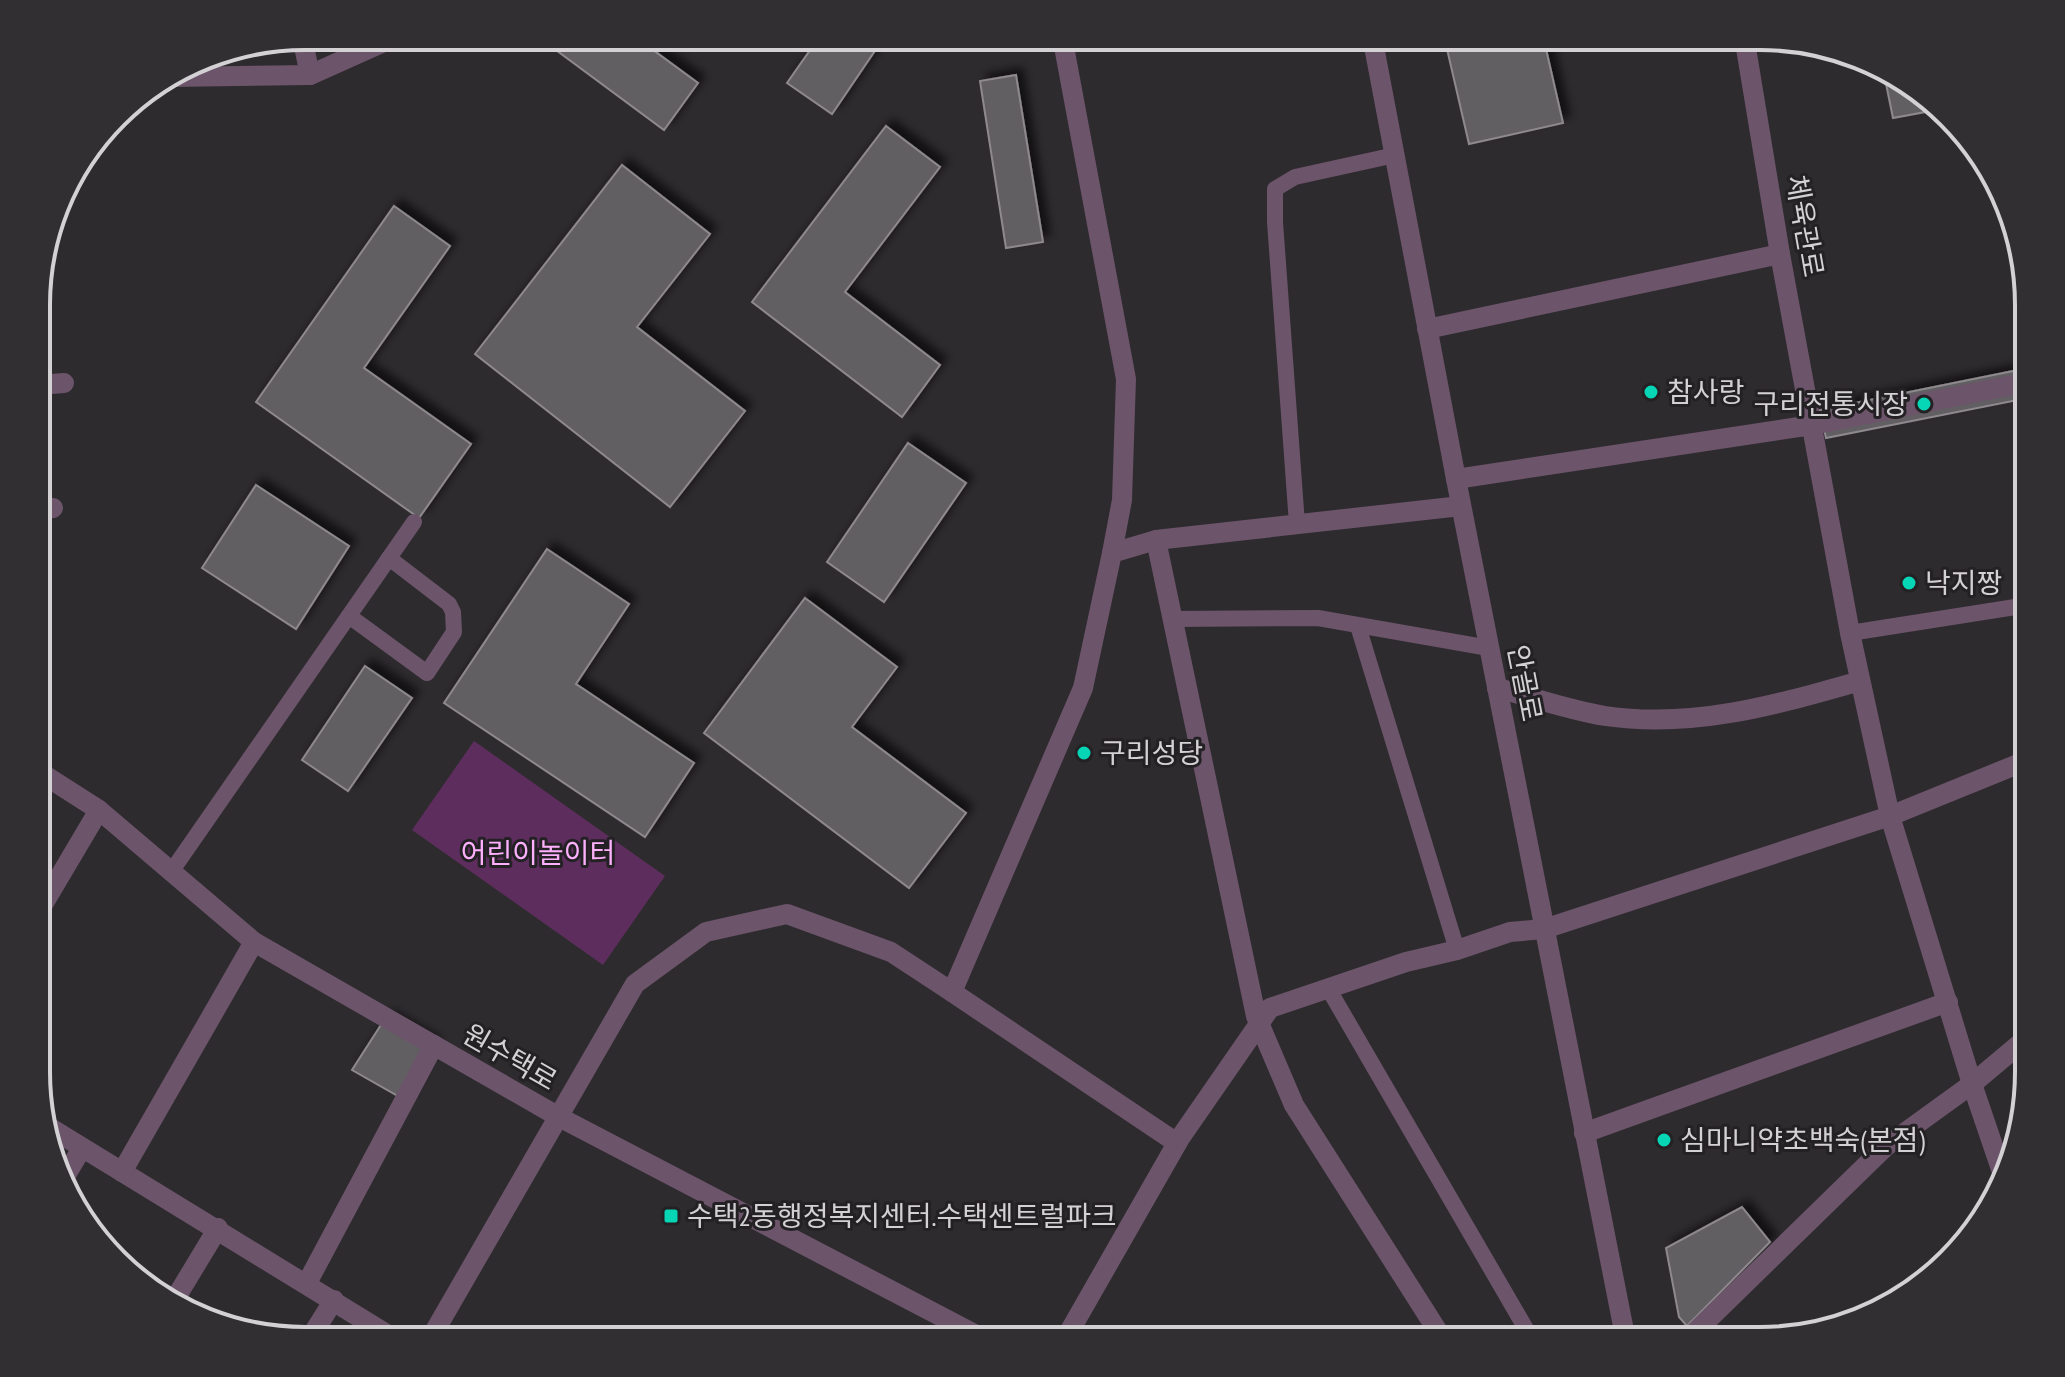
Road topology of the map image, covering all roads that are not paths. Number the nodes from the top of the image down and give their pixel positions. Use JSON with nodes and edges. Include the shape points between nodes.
{"nodes":[{"id":1,"x":305,"y":50,"type":"edge"},
{"id":2,"x":366,"y":50,"type":"edge"},
{"id":3,"x":1065,"y":50,"type":"edge"},
{"id":4,"x":1375,"y":50,"type":"edge"},
{"id":5,"x":1746,"y":50,"type":"edge"},
{"id":6,"x":310,"y":75,"type":"junction"},
{"id":7,"x":193,"y":77,"type":"edge"},
{"id":8,"x":1395,"y":155,"type":"junction"},
{"id":9,"x":1780,"y":254,"type":"junction"},
{"id":10,"x":1427,"y":329,"type":"junction"},
{"id":11,"x":64,"y":383,"type":"dead end"},
{"id":12,"x":50,"y":384,"type":"edge"},
{"id":13,"x":2014,"y":385,"type":"edge"},
{"id":14,"x":1812,"y":425,"type":"junction"},
{"id":15,"x":1456,"y":479,"type":"junction"},
{"id":16,"x":1461,"y":506,"type":"junction"},
{"id":17,"x":414,"y":522,"type":"dead end"},
{"id":18,"x":1297,"y":524,"type":"junction"},
{"id":19,"x":1156,"y":540,"type":"junction"},
{"id":20,"x":1112,"y":553,"type":"junction"},
{"id":21,"x":389,"y":558,"type":"junction"},
{"id":22,"x":2014,"y":607,"type":"edge"},
{"id":23,"x":349,"y":616,"type":"junction"},
{"id":24,"x":1173,"y":619,"type":"junction"},
{"id":25,"x":1358,"y":626,"type":"junction"},
{"id":26,"x":1850,"y":633,"type":"junction"},
{"id":27,"x":1489,"y":648,"type":"junction"},
{"id":28,"x":1860,"y":681,"type":"junction"},
{"id":29,"x":1497,"y":688,"type":"junction"},
{"id":30,"x":2014,"y":766,"type":"edge"},
{"id":31,"x":50,"y":779,"type":"edge"},
{"id":32,"x":99,"y":810,"type":"junction"},
{"id":33,"x":1890,"y":816,"type":"junction"},
{"id":34,"x":171,"y":872,"type":"junction"},
{"id":35,"x":50,"y":893,"type":"edge"},
{"id":36,"x":1544,"y":929,"type":"junction"},
{"id":37,"x":254,"y":942,"type":"junction"},
{"id":38,"x":1457,"y":950,"type":"junction"},
{"id":39,"x":1328,"y":988,"type":"junction"},
{"id":40,"x":952,"y":992,"type":"junction"},
{"id":41,"x":1948,"y":1002,"type":"junction"},
{"id":42,"x":1259,"y":1023,"type":"junction"},
{"id":43,"x":434,"y":1045,"type":"junction"},
{"id":44,"x":2014,"y":1049,"type":"edge"},
{"id":45,"x":1972,"y":1084,"type":"junction"},
{"id":46,"x":559,"y":1117,"type":"junction"},
{"id":47,"x":58,"y":1133,"type":"edge"},
{"id":48,"x":1584,"y":1133,"type":"junction"},
{"id":49,"x":1177,"y":1143,"type":"junction"},
{"id":50,"x":82,"y":1148,"type":"junction"},
{"id":51,"x":1998,"y":1161,"type":"edge"},
{"id":52,"x":69,"y":1169,"type":"edge"},
{"id":53,"x":122,"y":1172,"type":"junction"},
{"id":54,"x":218,"y":1228,"type":"junction"},
{"id":55,"x":307,"y":1283,"type":"junction"},
{"id":56,"x":179,"y":1293,"type":"edge"},
{"id":57,"x":334,"y":1300,"type":"junction"},
{"id":58,"x":1072,"y":1326,"type":"edge"},
{"id":59,"x":1435,"y":1326,"type":"edge"},
{"id":60,"x":1524,"y":1326,"type":"edge"},
{"id":61,"x":1623,"y":1326,"type":"edge"},
{"id":62,"x":1701,"y":1326,"type":"edge"},
{"id":63,"x":317,"y":1327,"type":"edge"},
{"id":64,"x":376,"y":1327,"type":"edge"},
{"id":65,"x":437,"y":1327,"type":"edge"},
{"id":66,"x":960,"y":1327,"type":"edge"}],
"edges":[{"from":1,"to":6,"type":"street"},
{"from":2,"to":6,"type":"street"},
{"from":3,"to":20,"type":"street","via":[[1126,379],[1122,500]]},
{"from":4,"to":8,"type":"street","name":"안골로"},
{"from":5,"to":9,"type":"street","name":"체육관로"},
{"from":6,"to":7,"type":"street"},
{"from":8,"to":10,"type":"street","name":"안골로"},
{"from":8,"to":18,"type":"lane","via":[[1295,177],[1275,189]]},
{"from":9,"to":10,"type":"street"},
{"from":9,"to":14,"type":"street","name":"체육관로"},
{"from":10,"to":15,"type":"street","name":"안골로"},
{"from":11,"to":12,"type":"street"},
{"from":13,"to":14,"type":"street"},
{"from":14,"to":15,"type":"street"},
{"from":14,"to":26,"type":"street","name":"체육관로"},
{"from":15,"to":16,"type":"street","name":"안골로"},
{"from":16,"to":18,"type":"street"},
{"from":16,"to":27,"type":"street","name":"안골로"},
{"from":17,"to":21,"type":"lane"},
{"from":18,"to":19,"type":"street"},
{"from":19,"to":20,"type":"street"},
{"from":19,"to":24,"type":"street"},
{"from":20,"to":40,"type":"street","via":[[1083,688]]},
{"from":21,"to":23,"type":"lane"},
{"from":21,"to":23,"type":"lane","via":[[449,604],[455,622],[450,641],[427,673]]},
{"from":22,"to":26,"type":"lane"},
{"from":23,"to":34,"type":"lane"},
{"from":24,"to":25,"type":"lane","via":[[1318,618]]},
{"from":24,"to":42,"type":"street"},
{"from":25,"to":27,"type":"lane"},
{"from":25,"to":38,"type":"lane"},
{"from":26,"to":28,"type":"street","name":"체육관로"},
{"from":27,"to":29,"type":"street","name":"안골로"},
{"from":28,"to":29,"type":"street","via":[[1694,720],[1604,716]]},
{"from":28,"to":33,"type":"street","name":"체육관로"},
{"from":29,"to":36,"type":"street","name":"안골로"},
{"from":30,"to":33,"type":"street"},
{"from":31,"to":32,"type":"street","name":"원수택로"},
{"from":32,"to":34,"type":"street","name":"원수택로"},
{"from":32,"to":35,"type":"street"},
{"from":33,"to":36,"type":"street"},
{"from":33,"to":41,"type":"street","name":"체육관로"},
{"from":34,"to":37,"type":"street","name":"원수택로"},
{"from":36,"to":38,"type":"street","via":[[1510,932]]},
{"from":36,"to":48,"type":"street","name":"안골로"},
{"from":37,"to":43,"type":"street","name":"원수택로"},
{"from":37,"to":53,"type":"street"},
{"from":38,"to":39,"type":"street"},
{"from":39,"to":42,"type":"street","via":[[1270,1008]]},
{"from":39,"to":60,"type":"lane"},
{"from":40,"to":46,"type":"street","via":[[891,952],[787,914],[706,932],[635,984]]},
{"from":40,"to":49,"type":"street"},
{"from":41,"to":45,"type":"street","name":"체육관로"},
{"from":41,"to":48,"type":"street"},
{"from":42,"to":49,"type":"street"},
{"from":42,"to":59,"type":"street","via":[[1294,1105]]},
{"from":43,"to":46,"type":"street","name":"원수택로"},
{"from":43,"to":55,"type":"street"},
{"from":44,"to":45,"type":"street"},
{"from":45,"to":51,"type":"street","name":"체육관로"},
{"from":45,"to":62,"type":"street","via":[[1885,1147]]},
{"from":46,"to":65,"type":"street"},
{"from":46,"to":66,"type":"street","name":"원수택로"},
{"from":47,"to":50,"type":"street"},
{"from":48,"to":61,"type":"street","name":"안골로"},
{"from":49,"to":58,"type":"street"},
{"from":50,"to":52,"type":"street"},
{"from":50,"to":53,"type":"street"},
{"from":53,"to":54,"type":"street"},
{"from":54,"to":55,"type":"street"},
{"from":54,"to":56,"type":"street"},
{"from":55,"to":57,"type":"street"},
{"from":57,"to":63,"type":"street"},
{"from":57,"to":64,"type":"street"}]}
